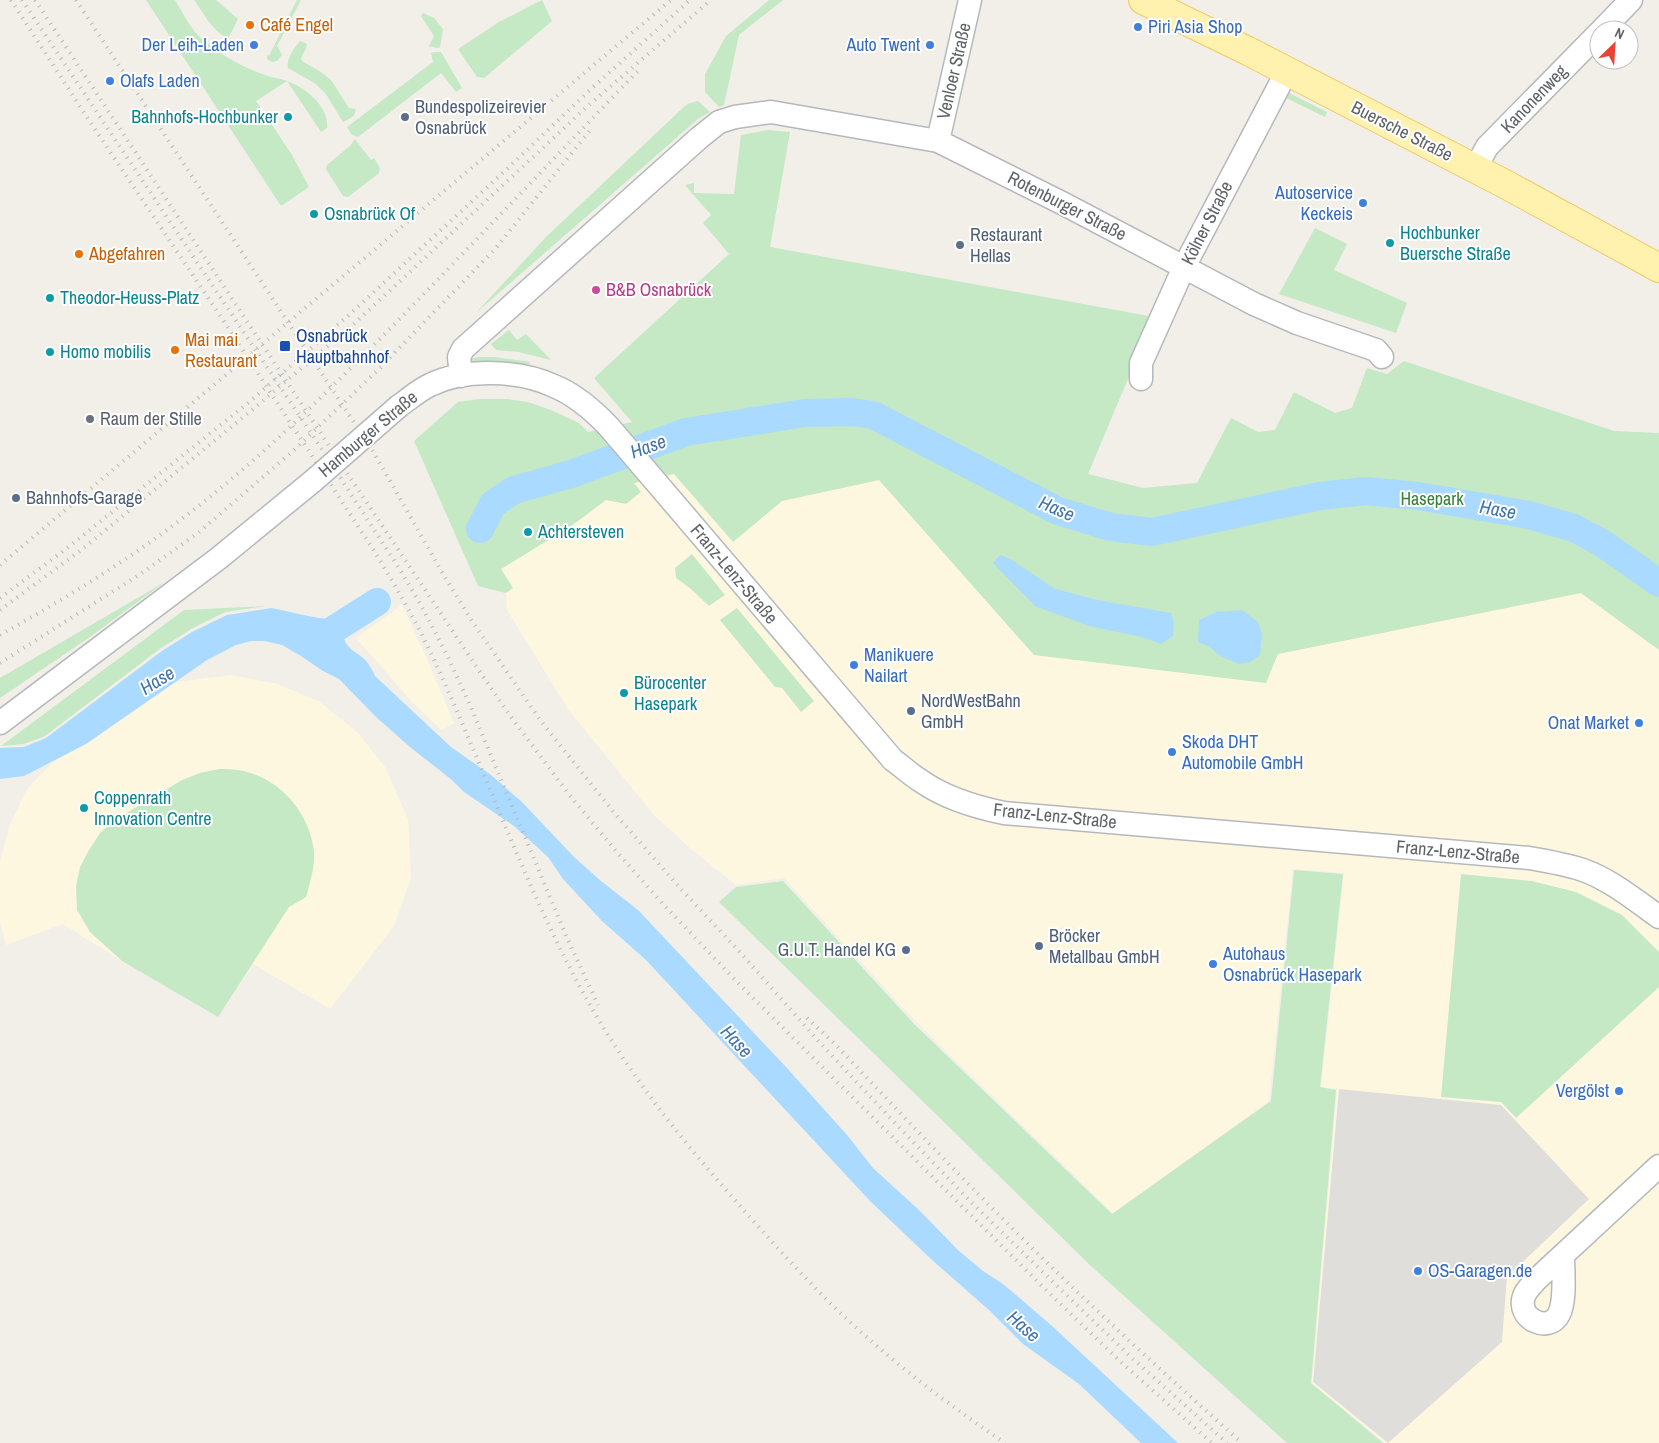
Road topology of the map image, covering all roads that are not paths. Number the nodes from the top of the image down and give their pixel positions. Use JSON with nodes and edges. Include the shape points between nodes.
{"nodes":[{"id":1,"x":970,"y":0,"type":"edge"},
{"id":2,"x":1143,"y":0,"type":"edge"},
{"id":3,"x":1631,"y":0,"type":"edge"},
{"id":4,"x":1612,"y":20,"type":"edge"},
{"id":5,"x":1589,"y":43,"type":"edge"},
{"id":6,"x":1287,"y":71,"type":"junction"},
{"id":7,"x":938,"y":141,"type":"junction"},
{"id":8,"x":1475,"y":169,"type":"junction"},
{"id":9,"x":1184,"y":267,"type":"junction"},
{"id":10,"x":1659,"y":268,"type":"edge"},
{"id":11,"x":1382,"y":357,"type":"dead end"},
{"id":12,"x":461,"y":376,"type":"junction"},
{"id":13,"x":1141,"y":379,"type":"dead end"},
{"id":14,"x":0,"y":723,"type":"edge"},
{"id":15,"x":1640,"y":903,"type":"junction"},
{"id":16,"x":1659,"y":917,"type":"edge"},
{"id":17,"x":1659,"y":932,"type":"edge"},
{"id":18,"x":1659,"y":1166,"type":"edge"},
{"id":19,"x":1563,"y":1256,"type":"dead end"}],
"edges":[{"from":1,"to":7,"type":"street","name":"Venloer Straße"},
{"from":2,"to":6,"type":"main road","name":"Buersche Straße"},
{"from":3,"to":4,"type":"street"},
{"from":5,"to":8,"type":"street","name":"Kanonenweg","via":[[1487,147]]},
{"from":6,"to":8,"type":"main road","name":"Buersche Straße"},
{"from":6,"to":9,"type":"street","name":"Kölner Straße"},
{"from":7,"to":9,"type":"street","name":"Rotenburger Straße"},
{"from":7,"to":12,"type":"street","name":"Rotenburger Straße","via":[[771,112],[719,122],[463,349],[459,357]]},
{"from":8,"to":10,"type":"main road","name":"Buersche Straße"},
{"from":9,"to":11,"type":"street","name":"Rotenburger Straße","via":[[1254,304],[1297,323],[1376,350]]},
{"from":9,"to":13,"type":"street","name":"Kölner Straße","via":[[1141,363]]},
{"from":12,"to":14,"type":"street","name":"Hamburger Straße","bridge":true,"via":[[430,385],[399,406],[219,558]]},
{"from":12,"to":15,"type":"street","name":"Franz-Lenz-Straße","via":[[509,374],[534,379],[554,385],[593,410],[894,760],[922,782],[955,799],[1004,813],[1529,858],[1584,871]]},
{"from":15,"to":16,"type":"street","name":"Franz-Lenz-Straße"},
{"from":15,"to":17,"type":"street","name":"Franz-Lenz-Straße"},
{"from":18,"to":19,"type":"street"}]}
